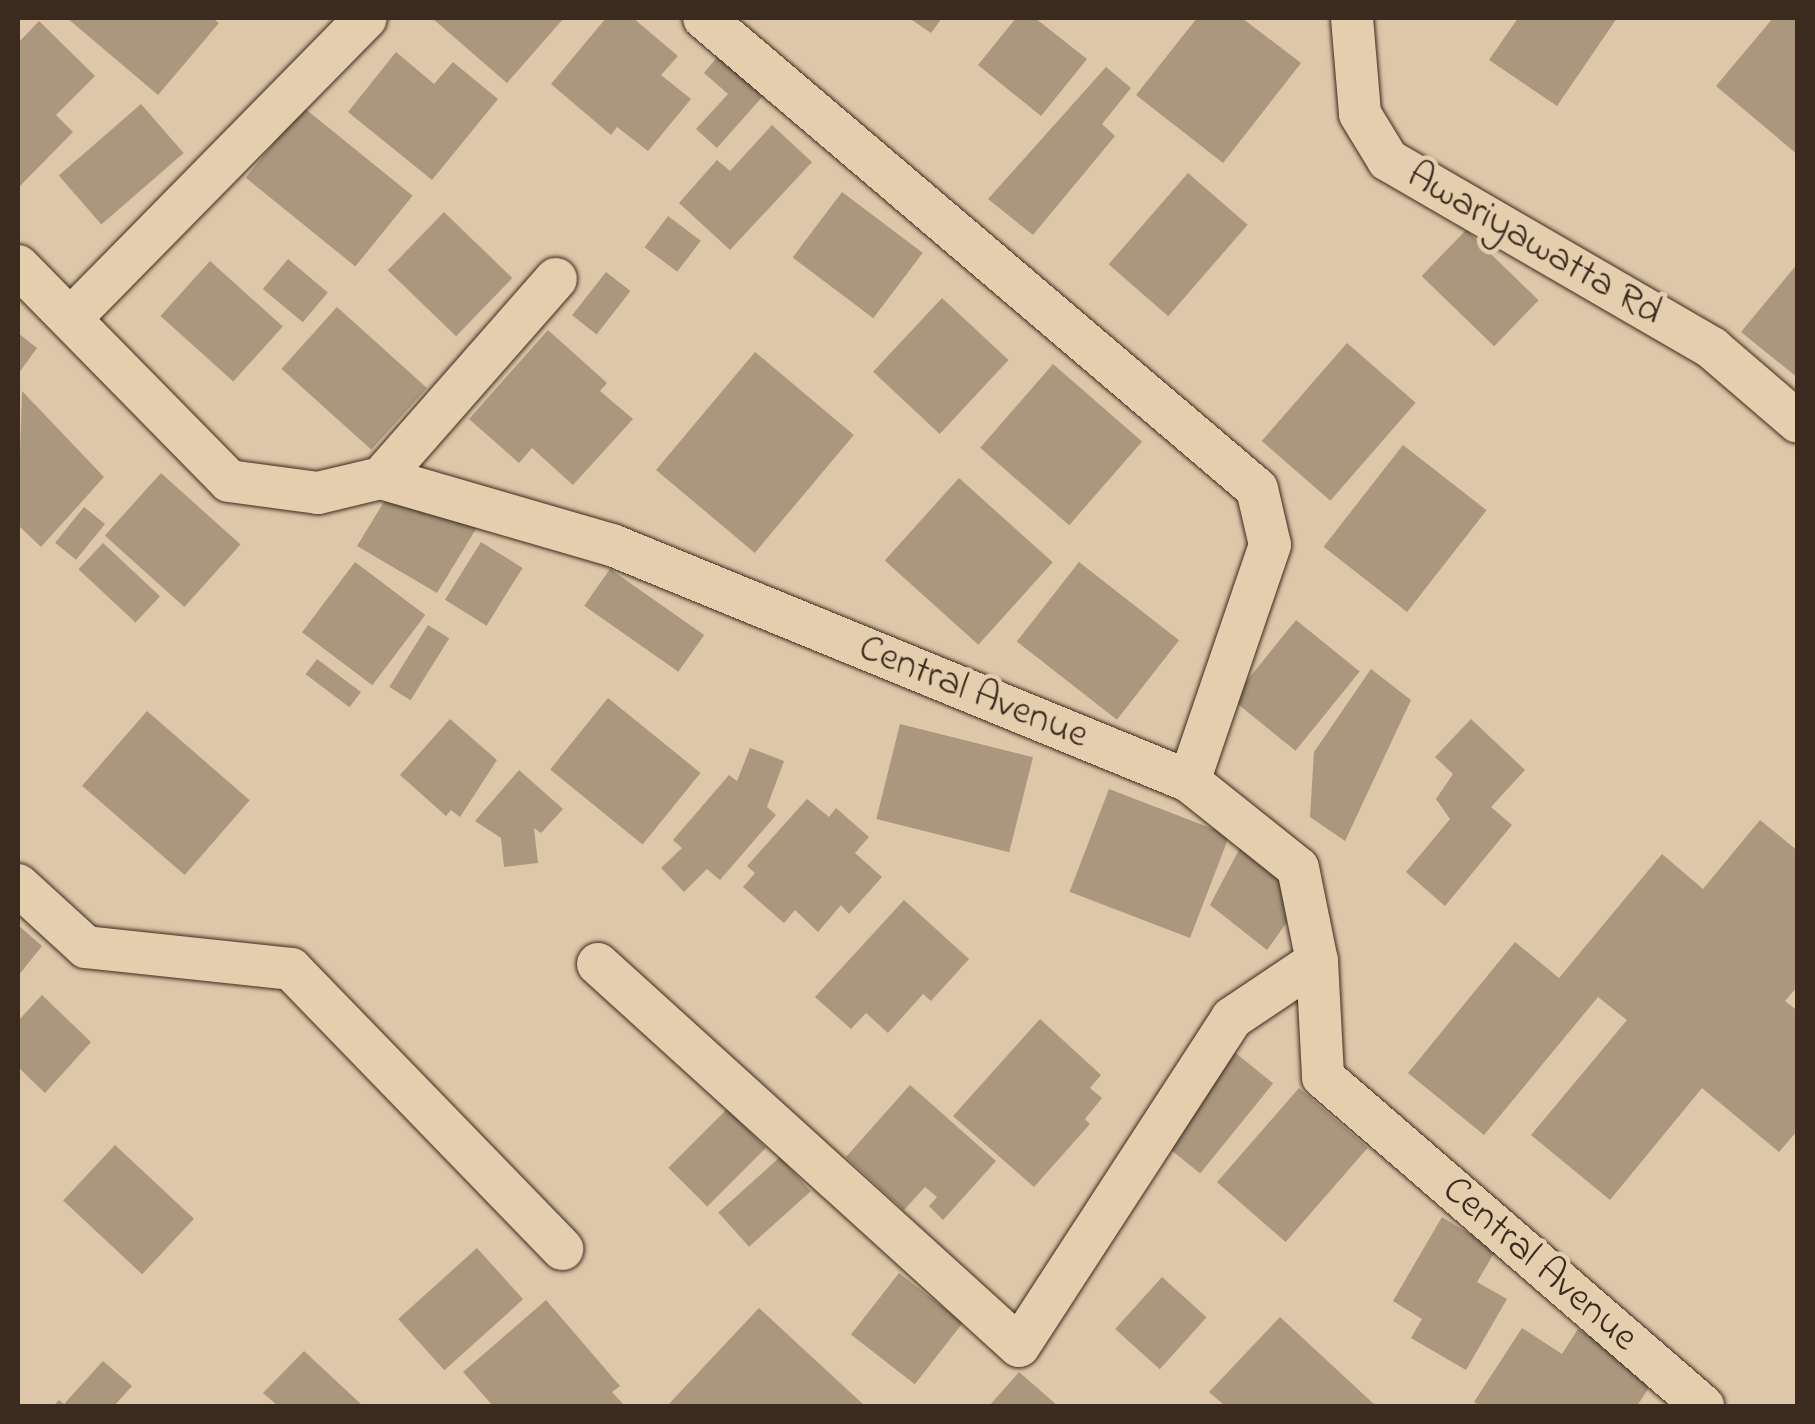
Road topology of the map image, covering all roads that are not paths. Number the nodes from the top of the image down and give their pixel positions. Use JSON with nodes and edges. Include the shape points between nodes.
{"nodes":[{"id":1,"x":366,"y":18,"type":"edge"},
{"id":2,"x":704,"y":18,"type":"edge"},
{"id":3,"x":1352,"y":18,"type":"edge"},
{"id":4,"x":18,"y":266,"type":"edge"},
{"id":5,"x":556,"y":279,"type":"dead end"},
{"id":6,"x":72,"y":317,"type":"junction"},
{"id":7,"x":1798,"y":422,"type":"edge"},
{"id":8,"x":382,"y":478,"type":"junction"},
{"id":9,"x":1189,"y":781,"type":"junction"},
{"id":10,"x":18,"y":885,"type":"edge"},
{"id":11,"x":1316,"y":961,"type":"junction"},
{"id":12,"x":598,"y":964,"type":"dead end"},
{"id":13,"x":562,"y":1249,"type":"dead end"},
{"id":14,"x":1703,"y":1406,"type":"edge"}],
"edges":[{"from":1,"to":6,"type":"street"},
{"from":2,"to":9,"type":"street","via":[[1257,490],[1270,545]]},
{"from":3,"to":7,"type":"street","name":"Awariyawatta Rd","via":[[1360,114],[1388,160],[1712,348]]},
{"from":4,"to":6,"type":"street","name":"Central Avenue"},
{"from":5,"to":8,"type":"street"},
{"from":6,"to":8,"type":"street","name":"Central Avenue","via":[[229,480],[318,493]]},
{"from":8,"to":9,"type":"street","name":"Central Avenue","via":[[612,545]]},
{"from":9,"to":11,"type":"street","name":"Central Avenue","via":[[1298,868]]},
{"from":10,"to":13,"type":"street","via":[[86,947],[291,969]]},
{"from":11,"to":12,"type":"street","via":[[1232,1018],[1020,1346]]},
{"from":11,"to":14,"type":"street","name":"Central Avenue","via":[[1322,1077]]}]}
